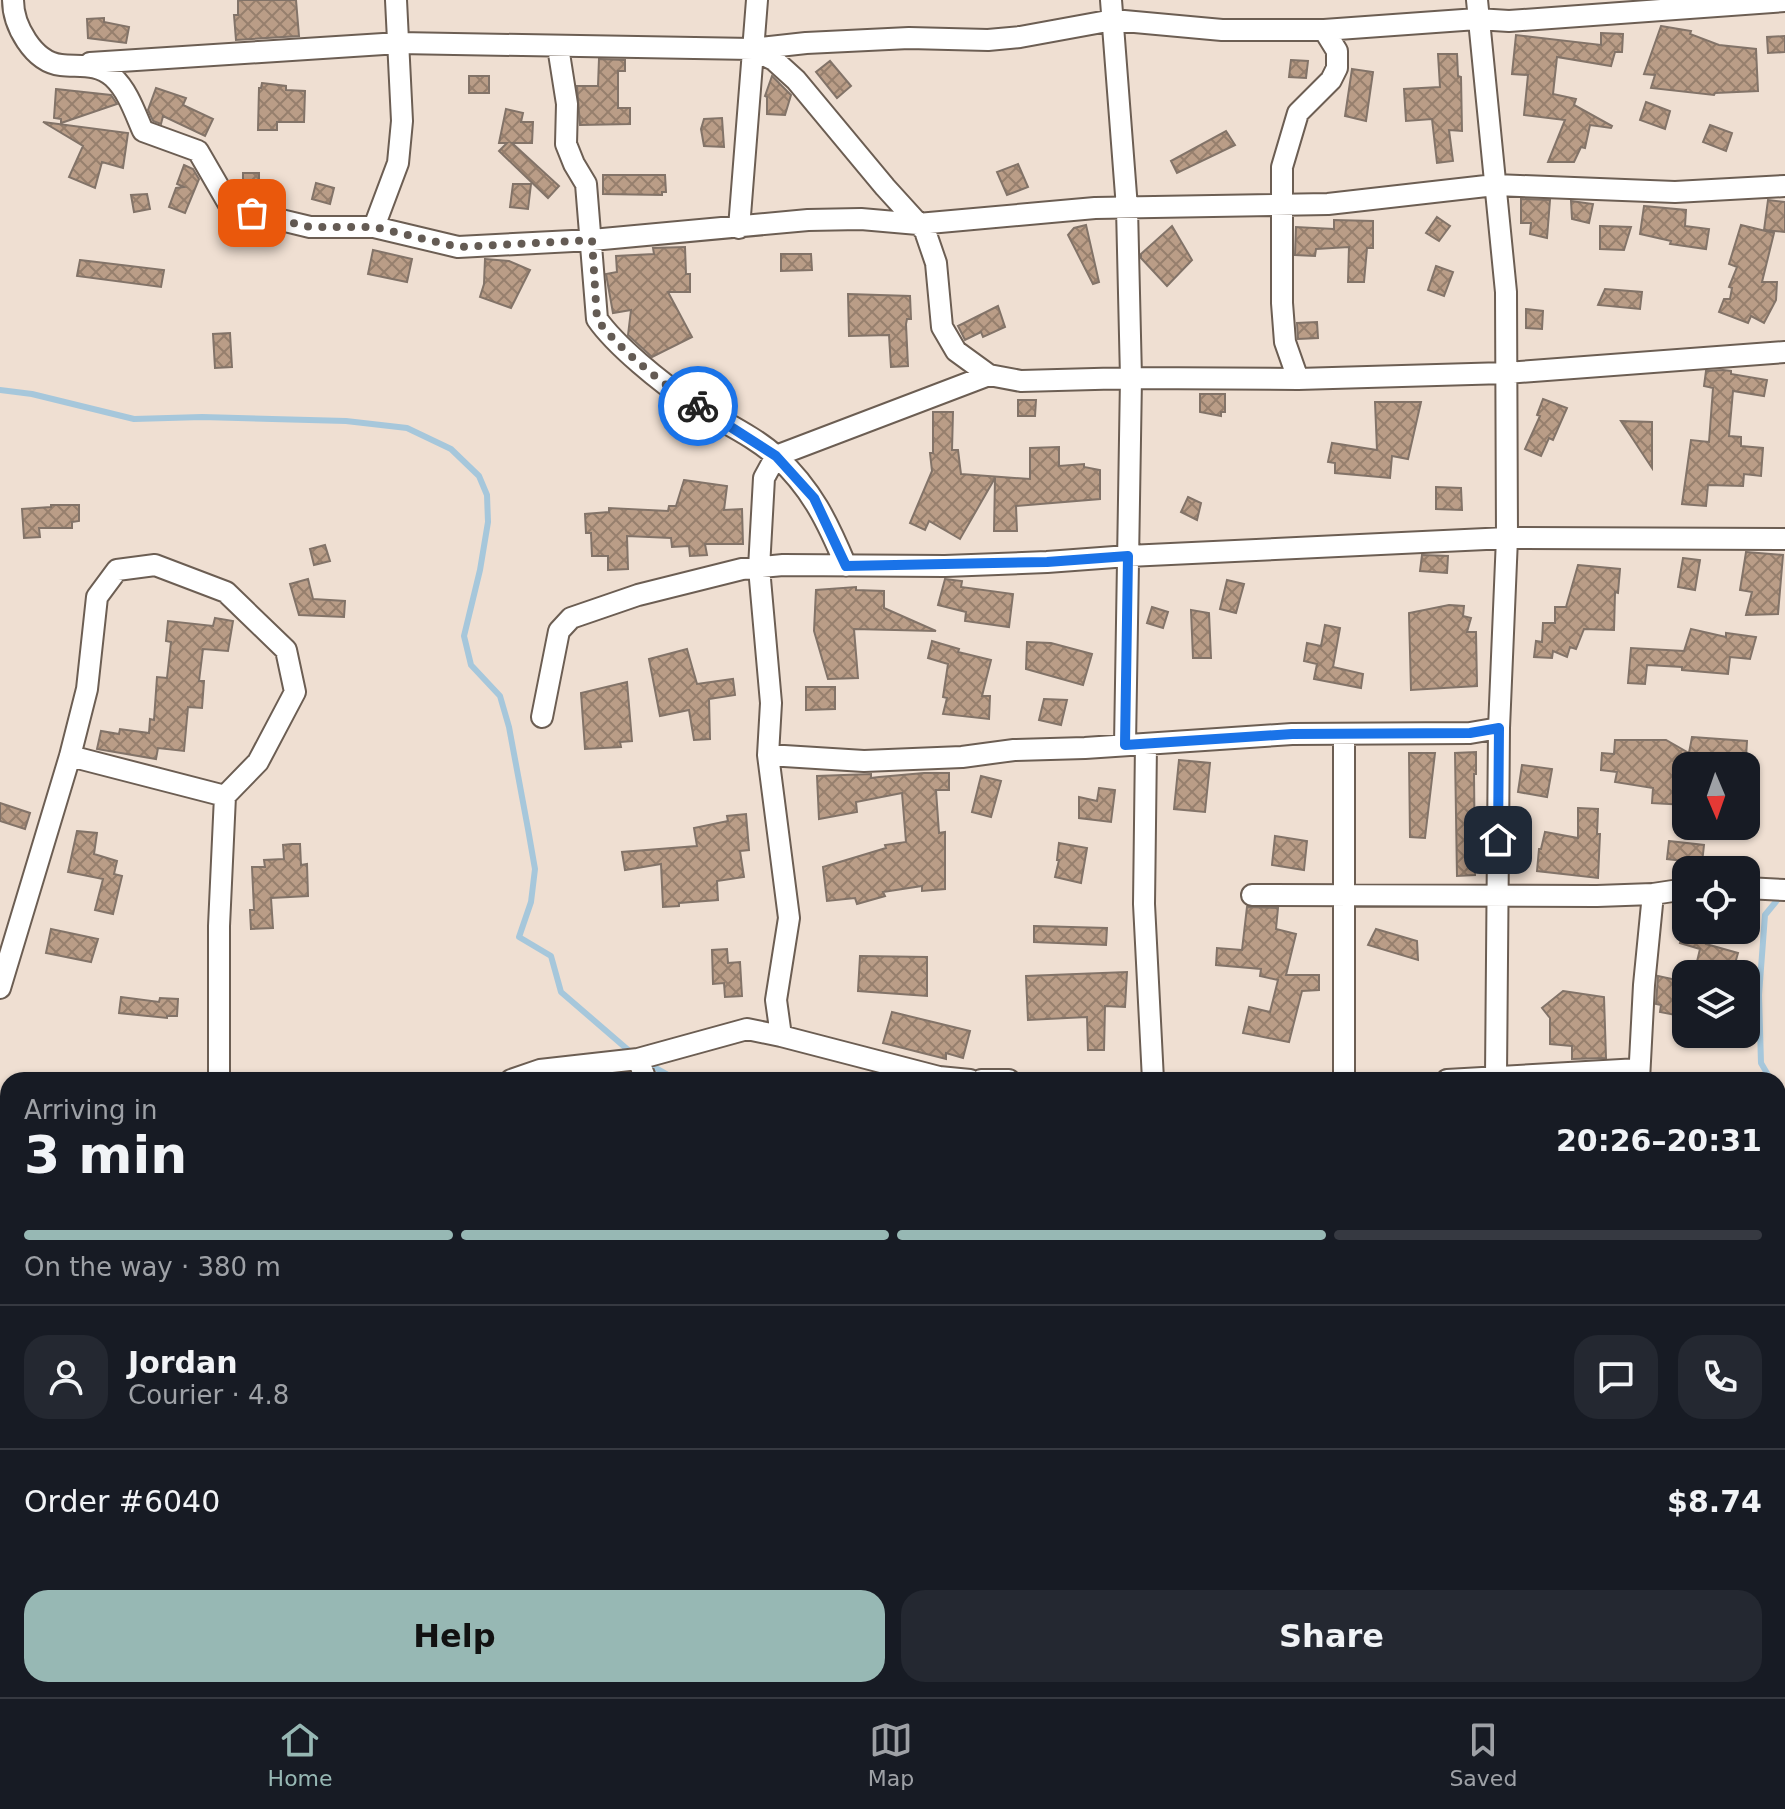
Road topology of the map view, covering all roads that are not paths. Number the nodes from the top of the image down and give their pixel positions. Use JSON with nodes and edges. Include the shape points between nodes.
{"nodes":[{"id":1,"x":396,"y":0,"type":"edge"},
{"id":2,"x":757,"y":0,"type":"edge"},
{"id":3,"x":1785,"y":1,"type":"edge"},
{"id":4,"x":9,"y":8,"type":"edge"},
{"id":5,"x":1477,"y":9,"type":"edge"},
{"id":6,"x":1112,"y":10,"type":"edge"},
{"id":7,"x":1324,"y":30,"type":"junction"},
{"id":8,"x":399,"y":43,"type":"junction"},
{"id":9,"x":558,"y":47,"type":"junction"},
{"id":10,"x":752,"y":49,"type":"junction"},
{"id":11,"x":57,"y":65,"type":"junction"},
{"id":12,"x":1495,"y":185,"type":"junction"},
{"id":13,"x":1785,"y":186,"type":"edge"},
{"id":14,"x":1282,"y":207,"type":"junction"},
{"id":15,"x":1127,"y":208,"type":"junction"},
{"id":16,"x":918,"y":224,"type":"junction"},
{"id":17,"x":374,"y":227,"type":"junction"},
{"id":18,"x":739,"y":228,"type":"junction"},
{"id":19,"x":592,"y":240,"type":"junction"},
{"id":20,"x":1785,"y":352,"type":"edge"},
{"id":21,"x":1506,"y":373,"type":"junction"},
{"id":22,"x":989,"y":375,"type":"junction"},
{"id":23,"x":1131,"y":378,"type":"junction"},
{"id":24,"x":1298,"y":379,"type":"junction"},
{"id":25,"x":776,"y":456,"type":"junction"},
{"id":26,"x":1507,"y":538,"type":"junction"},
{"id":27,"x":1785,"y":539,"type":"edge"},
{"id":28,"x":1128,"y":556,"type":"junction"},
{"id":29,"x":846,"y":566,"type":"junction"},
{"id":30,"x":759,"y":568,"type":"junction"},
{"id":31,"x":542,"y":717,"type":"dead end"},
{"id":32,"x":1499,"y":728,"type":"junction"},
{"id":33,"x":1344,"y":734,"type":"junction"},
{"id":34,"x":1223,"y":739,"type":"dead end"},
{"id":35,"x":1146,"y":744,"type":"junction"},
{"id":36,"x":1125,"y":745,"type":"junction"},
{"id":37,"x":768,"y":755,"type":"junction"},
{"id":38,"x":70,"y":756,"type":"junction"},
{"id":39,"x":225,"y":796,"type":"junction"},
{"id":40,"x":1760,"y":889,"type":"edge"},
{"id":41,"x":1785,"y":890,"type":"edge"},
{"id":42,"x":1672,"y":891,"type":"edge"},
{"id":43,"x":1653,"y":894,"type":"junction"},
{"id":44,"x":1252,"y":895,"type":"dead end"},
{"id":45,"x":1344,"y":895,"type":"junction"},
{"id":46,"x":1497,"y":896,"type":"junction"},
{"id":47,"x":0,"y":988,"type":"edge"},
{"id":48,"x":781,"y":1036,"type":"junction"},
{"id":49,"x":638,"y":1059,"type":"junction"},
{"id":50,"x":219,"y":1072,"type":"edge"},
{"id":51,"x":534,"y":1072,"type":"edge"},
{"id":52,"x":643,"y":1072,"type":"edge"},
{"id":53,"x":920,"y":1072,"type":"edge"},
{"id":54,"x":1153,"y":1072,"type":"edge"},
{"id":55,"x":1344,"y":1072,"type":"edge"},
{"id":56,"x":1496,"y":1072,"type":"edge"},
{"id":57,"x":1639,"y":1072,"type":"edge"}],
"edges":[{"from":1,"to":8,"type":"street"},
{"from":2,"to":10,"type":"street"},
{"from":3,"to":5,"type":"street","via":[[1509,21]]},
{"from":4,"to":11,"type":"street","via":[[29,47]]},
{"from":5,"to":7,"type":"street"},
{"from":5,"to":12,"type":"street"},
{"from":6,"to":7,"type":"street","via":[[1222,30]]},
{"from":6,"to":10,"type":"street","via":[[1020,37]]},
{"from":6,"to":15,"type":"street"},
{"from":7,"to":14,"type":"street","via":[[1337,51],[1337,68],[1298,113],[1282,167]]},
{"from":8,"to":9,"type":"street"},
{"from":8,"to":11,"type":"street"},
{"from":8,"to":17,"type":"street","via":[[398,163]]},
{"from":9,"to":10,"type":"street"},
{"from":9,"to":19,"type":"street","via":[[567,104],[566,144],[586,184]]},
{"from":10,"to":16,"type":"street","via":[[796,80]]},
{"from":10,"to":18,"type":"street"},
{"from":11,"to":17,"type":"street","via":[[94,66],[113,77],[143,131],[198,151],[231,208],[310,227]]},
{"from":12,"to":13,"type":"street","via":[[1675,192]]},
{"from":12,"to":14,"type":"street"},
{"from":12,"to":21,"type":"street","via":[[1506,292]]},
{"from":14,"to":15,"type":"street"},
{"from":14,"to":24,"type":"street","via":[[1285,342]]},
{"from":15,"to":16,"type":"street"},
{"from":15,"to":23,"type":"street"},
{"from":16,"to":18,"type":"street","via":[[808,220]]},
{"from":16,"to":22,"type":"street","via":[[936,263],[942,327],[956,351]]},
{"from":17,"to":19,"type":"street","via":[[458,247]]},
{"from":18,"to":19,"type":"street"},
{"from":19,"to":25,"type":"street","via":[[597,319],[604,329],[686,399]]},
{"from":20,"to":21,"type":"street"},
{"from":21,"to":24,"type":"street"},
{"from":21,"to":26,"type":"street"},
{"from":22,"to":23,"type":"street","via":[[1021,381]]},
{"from":22,"to":25,"type":"street"},
{"from":23,"to":24,"type":"street"},
{"from":23,"to":28,"type":"street"},
{"from":25,"to":29,"type":"street","via":[[814,498]]},
{"from":25,"to":30,"type":"street","via":[[764,478]]},
{"from":26,"to":27,"type":"street"},
{"from":26,"to":28,"type":"street"},
{"from":26,"to":32,"type":"street"},
{"from":28,"to":29,"type":"street"},
{"from":28,"to":36,"type":"street"},
{"from":29,"to":30,"type":"street"},
{"from":30,"to":31,"type":"street","via":[[638,595],[571,618],[559,631]]},
{"from":30,"to":37,"type":"street","via":[[771,703]]},
{"from":32,"to":33,"type":"street"},
{"from":32,"to":46,"type":"street"},
{"from":33,"to":35,"type":"street"},
{"from":33,"to":45,"type":"street"},
{"from":34,"to":35,"type":"street"},
{"from":35,"to":36,"type":"street"},
{"from":35,"to":54,"type":"street","via":[[1144,904]]},
{"from":36,"to":37,"type":"street","via":[[864,761]]},
{"from":37,"to":48,"type":"street","via":[[789,918],[776,1000]]},
{"from":38,"to":39,"type":"street"},
{"from":38,"to":39,"type":"street","via":[[87,689],[97,597],[117,570],[155,565],[226,592],[286,650],[295,692],[258,762]]},
{"from":38,"to":47,"type":"street"},
{"from":39,"to":50,"type":"street"},
{"from":40,"to":41,"type":"street"},
{"from":42,"to":43,"type":"street"},
{"from":43,"to":46,"type":"street"},
{"from":43,"to":57,"type":"street"},
{"from":44,"to":45,"type":"street"},
{"from":45,"to":46,"type":"street"},
{"from":45,"to":55,"type":"street"},
{"from":46,"to":56,"type":"street"},
{"from":48,"to":49,"type":"street","via":[[747,1029]]},
{"from":48,"to":53,"type":"street"},
{"from":49,"to":51,"type":"street"},
{"from":49,"to":52,"type":"street"}]}
